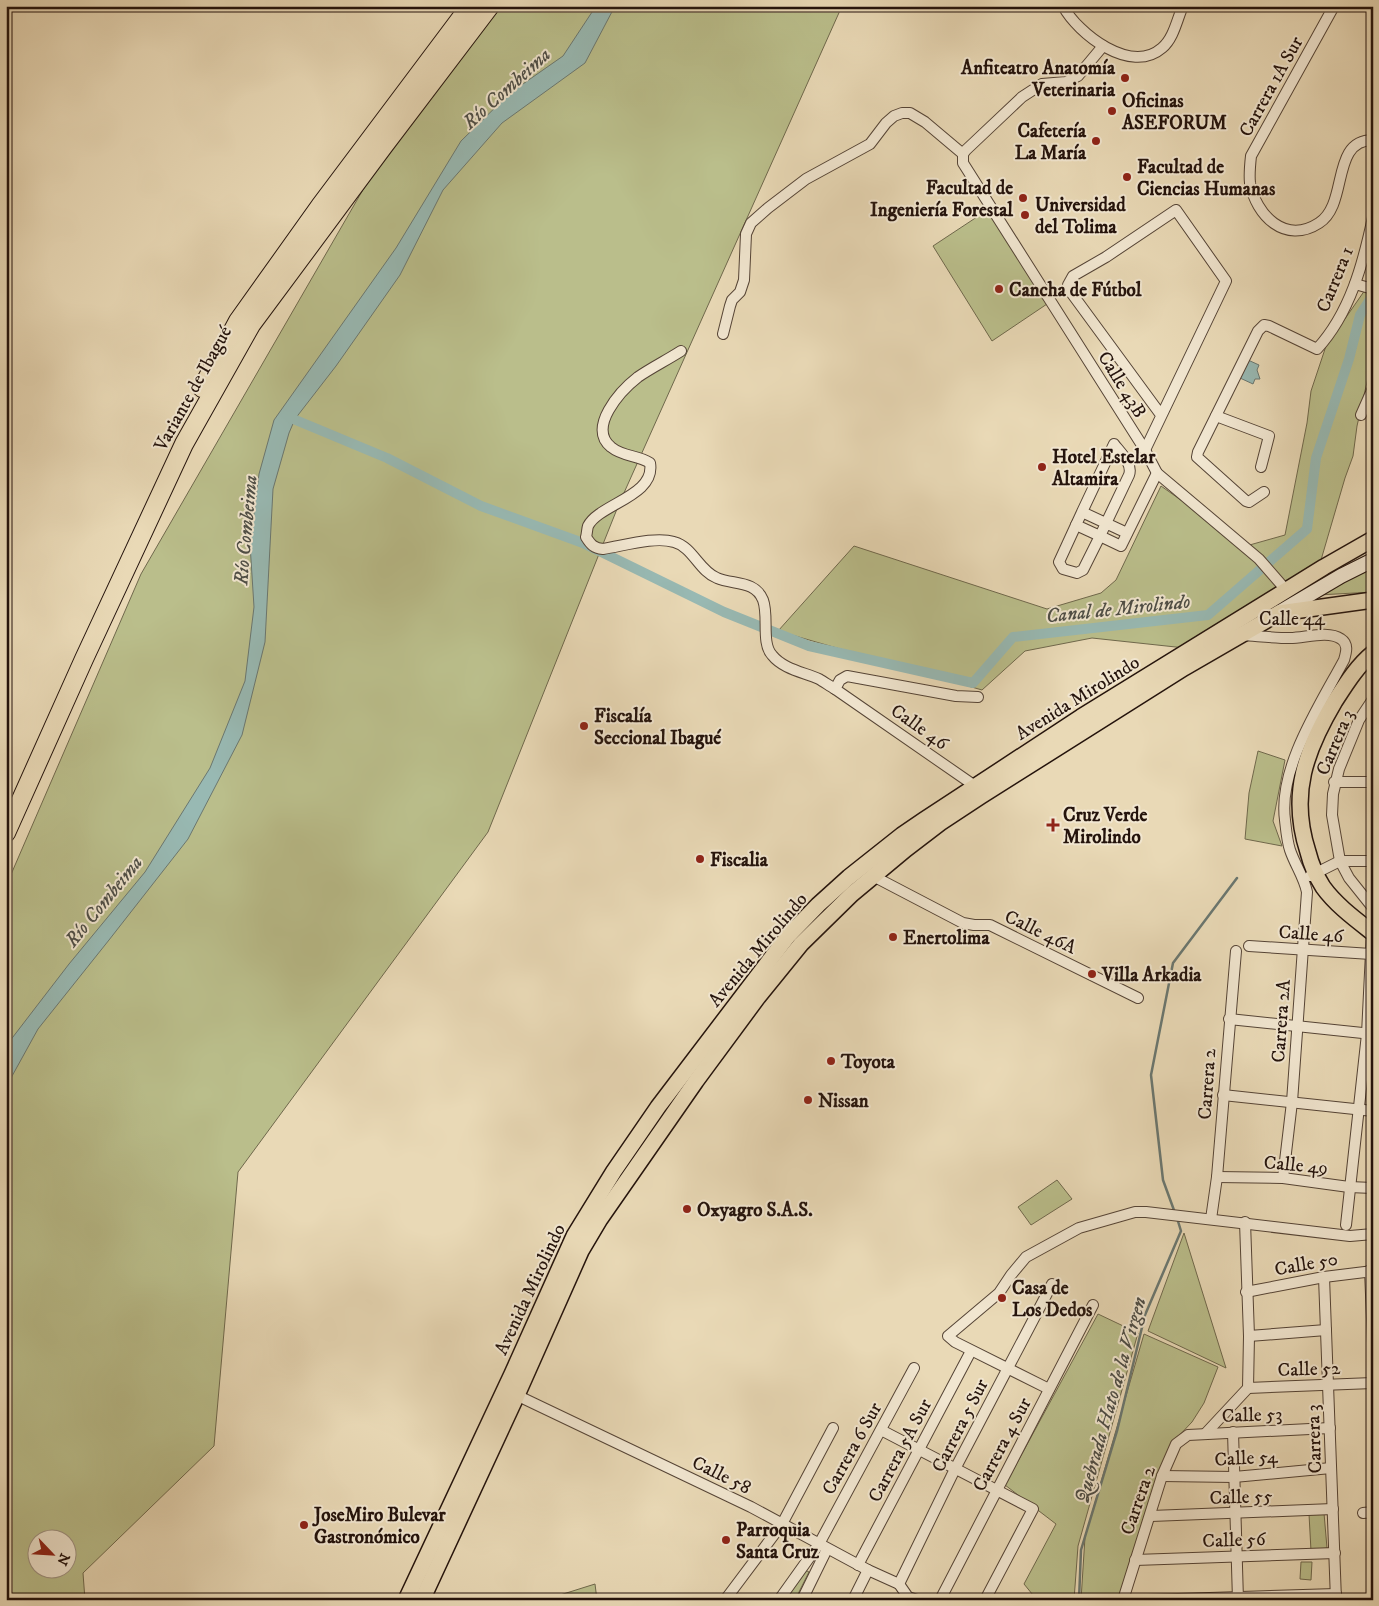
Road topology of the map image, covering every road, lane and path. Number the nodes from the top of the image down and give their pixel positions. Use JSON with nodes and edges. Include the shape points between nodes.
{"nodes":[{"id":1,"x":470,"y":6,"type":"edge"},
{"id":2,"x":490,"y":6,"type":"edge"},
{"id":3,"x":1063,"y":6,"type":"edge"},
{"id":4,"x":1183,"y":6,"type":"edge"},
{"id":5,"x":1334,"y":6,"type":"edge"},
{"id":6,"x":1102,"y":46,"type":"junction"},
{"id":7,"x":1373,"y":140,"type":"edge"},
{"id":8,"x":963,"y":154,"type":"junction"},
{"id":9,"x":1373,"y":217,"type":"edge"},
{"id":10,"x":1369,"y":249,"type":"edge"},
{"id":11,"x":1356,"y":284,"type":"junction"},
{"id":12,"x":1371,"y":288,"type":"edge"},
{"id":13,"x":723,"y":334,"type":"dead end"},
{"id":14,"x":681,"y":351,"type":"dead end"},
{"id":15,"x":1373,"y":388,"type":"edge"},
{"id":16,"x":1161,"y":415,"type":"junction"},
{"id":17,"x":1361,"y":415,"type":"dead end"},
{"id":18,"x":1216,"y":416,"type":"junction"},
{"id":19,"x":1145,"y":450,"type":"junction"},
{"id":20,"x":1261,"y":467,"type":"dead end"},
{"id":21,"x":1157,"y":473,"type":"junction"},
{"id":22,"x":1264,"y":492,"type":"dead end"},
{"id":23,"x":1082,"y":512,"type":"junction"},
{"id":24,"x":1106,"y":523,"type":"junction"},
{"id":25,"x":1076,"y":525,"type":"junction"},
{"id":26,"x":1127,"y":533,"type":"junction"},
{"id":27,"x":1100,"y":536,"type":"junction"},
{"id":28,"x":1373,"y":539,"type":"edge"},
{"id":29,"x":1373,"y":560,"type":"edge"},
{"id":30,"x":1286,"y":590,"type":"junction"},
{"id":31,"x":1373,"y":600,"type":"edge"},
{"id":32,"x":1279,"y":613,"type":"junction"},
{"id":33,"x":1241,"y":635,"type":"junction"},
{"id":34,"x":1342,"y":639,"type":"joint"},
{"id":35,"x":1373,"y":653,"type":"edge"},
{"id":36,"x":835,"y":689,"type":"junction"},
{"id":37,"x":978,"y":697,"type":"dead end"},
{"id":38,"x":1373,"y":699,"type":"edge"},
{"id":39,"x":1334,"y":782,"type":"junction"},
{"id":40,"x":1373,"y":782,"type":"edge"},
{"id":41,"x":978,"y":791,"type":"junction"},
{"id":42,"x":6,"y":804,"type":"edge"},
{"id":43,"x":6,"y":833,"type":"edge"},
{"id":44,"x":1340,"y":861,"type":"junction"},
{"id":45,"x":1373,"y":861,"type":"edge"},
{"id":46,"x":874,"y":876,"type":"junction"},
{"id":47,"x":1310,"y":876,"type":"junction"},
{"id":48,"x":1373,"y":908,"type":"edge"},
{"id":49,"x":1372,"y":933,"type":"edge"},
{"id":50,"x":1249,"y":946,"type":"dead end"},
{"id":51,"x":1236,"y":951,"type":"dead end"},
{"id":52,"x":1304,"y":951,"type":"junction"},
{"id":53,"x":1371,"y":954,"type":"junction"},
{"id":54,"x":1138,"y":998,"type":"dead end"},
{"id":55,"x":1229,"y":1019,"type":"junction"},
{"id":56,"x":1297,"y":1026,"type":"junction"},
{"id":57,"x":1370,"y":1034,"type":"edge"},
{"id":58,"x":1223,"y":1095,"type":"junction"},
{"id":59,"x":1292,"y":1102,"type":"junction"},
{"id":60,"x":1358,"y":1110,"type":"junction"},
{"id":61,"x":1373,"y":1111,"type":"edge"},
{"id":62,"x":1217,"y":1177,"type":"junction"},
{"id":63,"x":1283,"y":1178,"type":"junction"},
{"id":64,"x":1350,"y":1187,"type":"junction"},
{"id":65,"x":1373,"y":1188,"type":"edge"},
{"id":66,"x":1211,"y":1219,"type":"junction"},
{"id":67,"x":1245,"y":1222,"type":"junction"},
{"id":68,"x":1346,"y":1225,"type":"dead end"},
{"id":69,"x":1373,"y":1234,"type":"edge"},
{"id":70,"x":1372,"y":1270,"type":"edge"},
{"id":71,"x":1324,"y":1277,"type":"junction"},
{"id":72,"x":1052,"y":1284,"type":"dead end"},
{"id":73,"x":1246,"y":1292,"type":"junction"},
{"id":74,"x":1093,"y":1305,"type":"dead end"},
{"id":75,"x":1326,"y":1330,"type":"junction"},
{"id":76,"x":1249,"y":1336,"type":"junction"},
{"id":77,"x":1373,"y":1343,"type":"edge"},
{"id":78,"x":971,"y":1351,"type":"junction"},
{"id":79,"x":914,"y":1368,"type":"dead end"},
{"id":80,"x":1008,"y":1368,"type":"junction"},
{"id":81,"x":1373,"y":1383,"type":"edge"},
{"id":82,"x":1328,"y":1384,"type":"junction"},
{"id":83,"x":1248,"y":1388,"type":"junction"},
{"id":84,"x":1049,"y":1389,"type":"junction"},
{"id":85,"x":511,"y":1392,"type":"junction"},
{"id":86,"x":833,"y":1428,"type":"dead end"},
{"id":87,"x":1330,"y":1428,"type":"junction"},
{"id":88,"x":881,"y":1430,"type":"junction"},
{"id":89,"x":1233,"y":1432,"type":"junction"},
{"id":90,"x":1206,"y":1433,"type":"junction"},
{"id":91,"x":919,"y":1450,"type":"junction"},
{"id":92,"x":1332,"y":1468,"type":"junction"},
{"id":93,"x":955,"y":1469,"type":"junction"},
{"id":94,"x":1162,"y":1476,"type":"junction"},
{"id":95,"x":1234,"y":1477,"type":"junction"},
{"id":96,"x":997,"y":1490,"type":"junction"},
{"id":97,"x":1333,"y":1509,"type":"junction"},
{"id":98,"x":1235,"y":1514,"type":"junction"},
{"id":99,"x":1150,"y":1516,"type":"junction"},
{"id":100,"x":782,"y":1524,"type":"junction"},
{"id":101,"x":823,"y":1547,"type":"junction"},
{"id":102,"x":1335,"y":1553,"type":"junction"},
{"id":103,"x":1237,"y":1557,"type":"junction"},
{"id":104,"x":1135,"y":1560,"type":"junction"},
{"id":105,"x":858,"y":1565,"type":"junction"},
{"id":106,"x":868,"y":1570,"type":"junction"},
{"id":107,"x":898,"y":1584,"type":"junction"},
{"id":108,"x":1336,"y":1597,"type":"edge"},
{"id":109,"x":911,"y":1599,"type":"edge"},
{"id":110,"x":1238,"y":1599,"type":"edge"},
{"id":111,"x":406,"y":1600,"type":"edge"},
{"id":112,"x":422,"y":1600,"type":"edge"},
{"id":113,"x":725,"y":1600,"type":"edge"},
{"id":114,"x":778,"y":1600,"type":"edge"},
{"id":115,"x":802,"y":1600,"type":"edge"},
{"id":116,"x":853,"y":1600,"type":"edge"},
{"id":117,"x":940,"y":1600,"type":"edge"},
{"id":118,"x":985,"y":1600,"type":"edge"},
{"id":119,"x":1123,"y":1600,"type":"edge"},
{"id":120,"x":1147,"y":1600,"type":"edge"}],
"edges":[{"from":1,"to":42,"type":"highway","name":"Variante de Ibagué","via":[[238,321],[179,433]]},
{"from":2,"to":43,"type":"highway","name":"Variante de Ibagué","via":[[251,325],[184,444]]},
{"from":3,"to":6,"type":"street"},
{"from":4,"to":6,"type":"street","via":[[1167,42],[1154,53],[1133,57]]},
{"from":5,"to":7,"type":"street","name":"Carrera 1A Sur","via":[[1251,156],[1250,184],[1266,218],[1289,230],[1302,230],[1319,223],[1331,211],[1346,156],[1353,146]]},
{"from":6,"to":8,"type":"street","via":[[1072,80],[1042,84],[1016,100]]},
{"from":8,"to":13,"type":"street","via":[[925,122],[902,112],[886,123],[870,144],[806,180],[776,202],[751,223],[746,234],[744,280],[740,292],[732,300]]},
{"from":8,"to":19,"type":"street","name":"Calle 43B","via":[[965,167]]},
{"from":9,"to":10,"type":"street","name":"Carrera 1"},
{"from":10,"to":11,"type":"street","name":"Carrera 1"},
{"from":11,"to":12,"type":"street"},
{"from":11,"to":18,"type":"street","name":"Carrera 1","via":[[1328,336],[1317,349],[1269,326],[1261,327]]},
{"from":14,"to":36,"type":"street","name":"Calle 46","via":[[637,378],[612,405],[602,424],[603,438],[611,447],[622,454],[643,458],[650,463],[652,471],[646,482],[628,498],[596,517],[586,537],[597,549],[659,540],[676,542],[688,550],[704,570],[717,578],[754,588],[763,600],[770,653],[779,663]]},
{"from":15,"to":17,"type":"street"},
{"from":16,"to":16,"type":"street","via":[[1226,280],[1176,210],[1074,276],[1068,285]]},
{"from":16,"to":19,"type":"street"},
{"from":18,"to":20,"type":"street","via":[[1269,436]]},
{"from":18,"to":22,"type":"street","via":[[1197,457],[1246,501],[1253,501]]},
{"from":19,"to":21,"type":"street","name":"Calle 43B"},
{"from":21,"to":26,"type":"street"},
{"from":21,"to":30,"type":"street","name":"Calle 43B","via":[[1259,559]]},
{"from":23,"to":24,"type":"street"},
{"from":23,"to":24,"type":"street","via":[[1114,444],[1130,471]]},
{"from":23,"to":25,"type":"street"},
{"from":24,"to":26,"type":"street"},
{"from":24,"to":27,"type":"street"},
{"from":25,"to":27,"type":"street"},
{"from":25,"to":27,"type":"street","via":[[1060,559],[1059,565],[1063,569],[1077,573],[1083,570]]},
{"from":26,"to":27,"type":"street","via":[[1121,546]]},
{"from":28,"to":30,"type":"main road","name":"Avenida Mirolindo"},
{"from":29,"to":32,"type":"main road"},
{"from":30,"to":41,"type":"main road","name":"Avenida Mirolindo","via":[[1024,754]]},
{"from":31,"to":32,"type":"main road","name":"Avenida Mirolindo"},
{"from":32,"to":33,"type":"main road","name":"Avenida Mirolindo"},
{"from":33,"to":34,"type":"street","name":"Calle 44","via":[[1289,638],[1326,635]]},
{"from":33,"to":41,"type":"main road","name":"Avenida Mirolindo"},
{"from":34,"to":47,"type":"street","name":"Carrera 2A","via":[[1347,651],[1344,660],[1305,732],[1286,791],[1284,818],[1290,849]]},
{"from":35,"to":47,"type":"main road","via":[[1356,670],[1331,708],[1305,766],[1300,814]]},
{"from":36,"to":37,"type":"street","via":[[840,680],[848,676],[956,696]]},
{"from":36,"to":41,"type":"street","name":"Calle 46"},
{"from":38,"to":39,"type":"street","name":"Carrera 3","via":[[1359,720]]},
{"from":39,"to":40,"type":"street"},
{"from":39,"to":44,"type":"street","name":"Carrera 3","via":[[1332,815]]},
{"from":41,"to":46,"type":"main road","name":"Avenida Mirolindo"},
{"from":41,"to":85,"type":"main road","name":"Avenida Mirolindo","via":[[902,835],[849,877],[788,936],[758,974],[658,1107],[590,1208],[574,1236]]},
{"from":44,"to":45,"type":"street"},
{"from":44,"to":47,"type":"street"},
{"from":44,"to":48,"type":"street","name":"Carrera 3"},
{"from":46,"to":54,"type":"street","name":"Calle 46A","via":[[963,923],[990,925]]},
{"from":46,"to":85,"type":"main road","name":"Avenida Mirolindo","via":[[815,930],[777,972],[696,1080],[581,1250]]},
{"from":47,"to":49,"type":"main road"},
{"from":47,"to":52,"type":"street","name":"Carrera 2A"},
{"from":49,"to":53,"type":"street"},
{"from":50,"to":52,"type":"street","name":"Calle 46"},
{"from":51,"to":55,"type":"street","name":"Carrera 2"},
{"from":52,"to":53,"type":"street","name":"Calle 46"},
{"from":52,"to":56,"type":"street","name":"Carrera 2A"},
{"from":53,"to":57,"type":"street"},
{"from":55,"to":56,"type":"street"},
{"from":55,"to":58,"type":"street","name":"Carrera 2"},
{"from":56,"to":57,"type":"street"},
{"from":56,"to":59,"type":"street","name":"Carrera 2A"},
{"from":57,"to":60,"type":"street"},
{"from":58,"to":59,"type":"street"},
{"from":58,"to":62,"type":"street","name":"Carrera 2"},
{"from":59,"to":60,"type":"street"},
{"from":59,"to":63,"type":"street","name":"Carrera 2A"},
{"from":60,"to":61,"type":"street"},
{"from":60,"to":64,"type":"street"},
{"from":62,"to":63,"type":"street","name":"Calle 49"},
{"from":62,"to":66,"type":"street","name":"Carrera 2"},
{"from":63,"to":64,"type":"street","name":"Calle 49"},
{"from":64,"to":65,"type":"street","name":"Calle 49"},
{"from":64,"to":68,"type":"street"},
{"from":66,"to":67,"type":"street"},
{"from":66,"to":78,"type":"street","via":[[1135,1212],[1079,1228],[1026,1258],[999,1293],[948,1336]]},
{"from":67,"to":69,"type":"street","via":[[1350,1236]]},
{"from":67,"to":73,"type":"street"},
{"from":70,"to":71,"type":"street","name":"Calle 50"},
{"from":70,"to":77,"type":"street"},
{"from":71,"to":73,"type":"street","name":"Calle 50"},
{"from":71,"to":75,"type":"street","name":"Carrera 3"},
{"from":72,"to":80,"type":"street","name":"Carrera 5 Sur"},
{"from":73,"to":76,"type":"street"},
{"from":74,"to":84,"type":"street","name":"Carrera 4 Sur"},
{"from":75,"to":76,"type":"street"},
{"from":75,"to":82,"type":"street","name":"Carrera 3"},
{"from":76,"to":83,"type":"street"},
{"from":78,"to":80,"type":"street"},
{"from":78,"to":91,"type":"street","name":"Carrera 5A Sur"},
{"from":79,"to":88,"type":"street","name":"Carrera 6 Sur"},
{"from":80,"to":84,"type":"street"},
{"from":80,"to":93,"type":"street","name":"Carrera 5 Sur"},
{"from":81,"to":82,"type":"street","name":"Calle 52"},
{"from":82,"to":83,"type":"street","name":"Calle 52"},
{"from":82,"to":87,"type":"street","name":"Carrera 3"},
{"from":83,"to":90,"type":"street"},
{"from":84,"to":96,"type":"street","name":"Carrera 4 Sur"},
{"from":85,"to":100,"type":"street","name":"Calle 58"},
{"from":85,"to":111,"type":"main road","name":"Avenida Mirolindo"},
{"from":85,"to":112,"type":"main road","name":"Avenida Mirolindo"},
{"from":86,"to":100,"type":"street"},
{"from":87,"to":89,"type":"street","name":"Calle 53"},
{"from":87,"to":92,"type":"street","name":"Carrera 3"},
{"from":88,"to":91,"type":"street"},
{"from":88,"to":101,"type":"street","name":"Carrera 6 Sur"},
{"from":89,"to":90,"type":"street","name":"Calle 53"},
{"from":89,"to":95,"type":"street"},
{"from":90,"to":94,"type":"street","name":"Carrera 2","via":[[1188,1435],[1176,1444]]},
{"from":91,"to":93,"type":"street"},
{"from":91,"to":105,"type":"street","name":"Carrera 5A Sur"},
{"from":92,"to":95,"type":"street","name":"Calle 54"},
{"from":92,"to":97,"type":"street","name":"Carrera 3"},
{"from":93,"to":96,"type":"street"},
{"from":93,"to":107,"type":"street","name":"Carrera 5 Sur"},
{"from":94,"to":95,"type":"street","name":"Calle 54"},
{"from":94,"to":99,"type":"street","name":"Carrera 2"},
{"from":95,"to":98,"type":"street"},
{"from":96,"to":117,"type":"street","name":"Carrera 4 Sur"},
{"from":96,"to":118,"type":"street","via":[[1033,1509]]},
{"from":97,"to":98,"type":"street","name":"Calle 55"},
{"from":97,"to":102,"type":"street","name":"Carrera 3"},
{"from":98,"to":99,"type":"street","name":"Calle 55"},
{"from":98,"to":103,"type":"street"},
{"from":99,"to":104,"type":"street","name":"Carrera 2"},
{"from":100,"to":101,"type":"street","name":"Calle 58"},
{"from":100,"to":113,"type":"street"},
{"from":101,"to":105,"type":"street","name":"Calle 58"},
{"from":101,"to":114,"type":"street"},
{"from":101,"to":115,"type":"street","name":"Carrera 6 Sur"},
{"from":102,"to":103,"type":"street","name":"Calle 56"},
{"from":102,"to":108,"type":"street","name":"Carrera 3"},
{"from":103,"to":104,"type":"street","name":"Calle 56"},
{"from":103,"to":110,"type":"street"},
{"from":104,"to":119,"type":"street","name":"Carrera 2"},
{"from":105,"to":106,"type":"street","name":"Calle 58"},
{"from":106,"to":107,"type":"street","name":"Calle 58"},
{"from":106,"to":116,"type":"street"},
{"from":107,"to":109,"type":"street","name":"Calle 58"},
{"from":108,"to":110,"type":"street"},
{"from":110,"to":120,"type":"street"}]}
